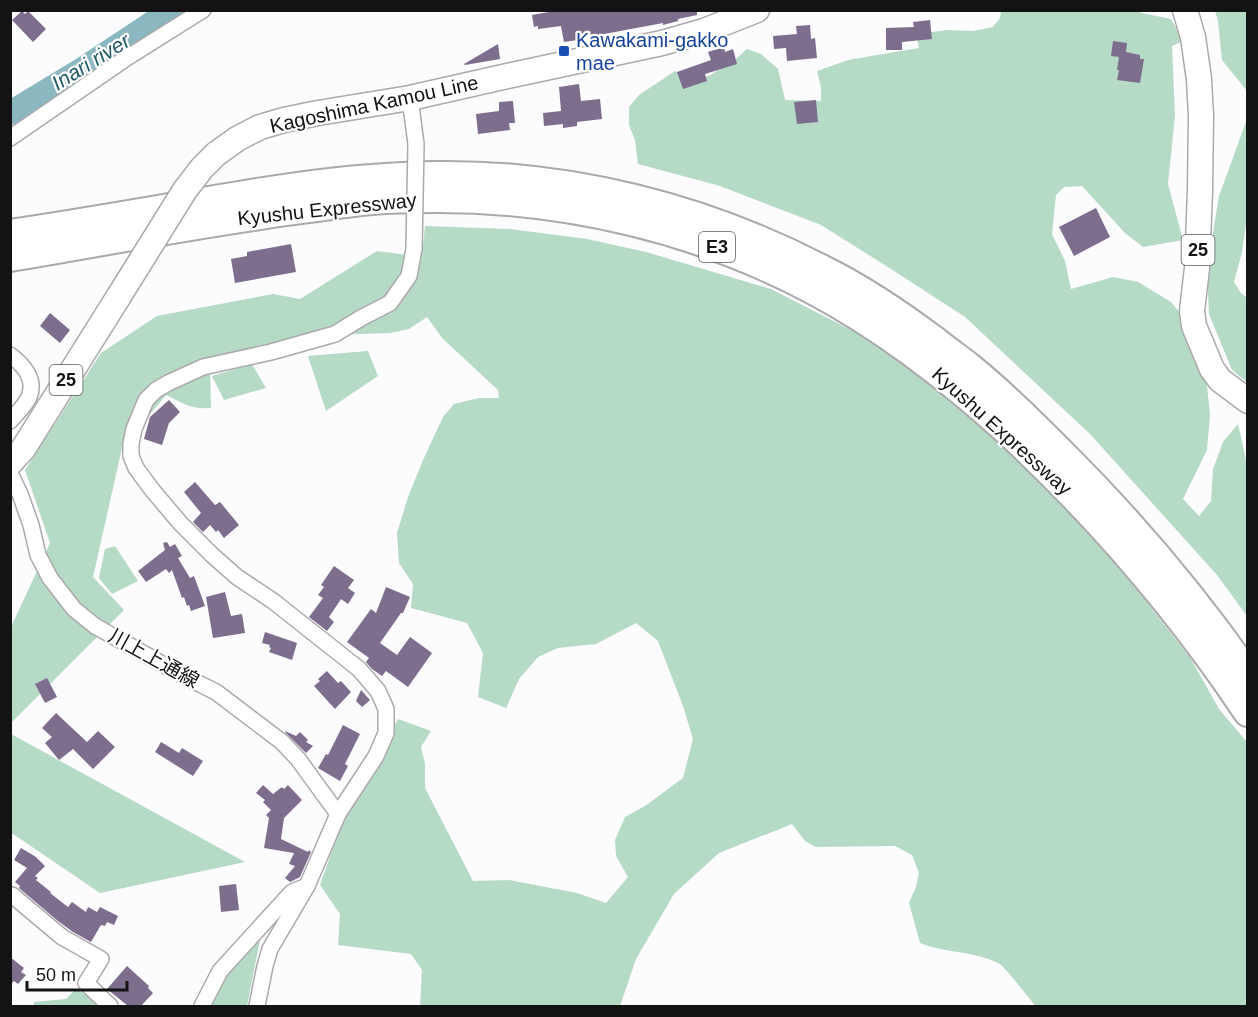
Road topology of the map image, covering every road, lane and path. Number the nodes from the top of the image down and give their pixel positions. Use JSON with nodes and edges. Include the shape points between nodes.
{"nodes":[{"id":1,"x":203,"y":10,"type":"edge"},
{"id":2,"x":758,"y":10,"type":"edge"},
{"id":3,"x":1185,"y":10,"type":"edge"},
{"id":4,"x":410,"y":98,"type":"junction"},
{"id":5,"x":10,"y":138,"type":"edge"},
{"id":6,"x":10,"y":234,"type":"edge"},
{"id":7,"x":10,"y":256,"type":"edge"},
{"id":8,"x":10,"y":355,"type":"edge"},
{"id":9,"x":1248,"y":401,"type":"edge"},
{"id":10,"x":10,"y":421,"type":"edge"},
{"id":11,"x":10,"y":463,"type":"edge"},
{"id":12,"x":10,"y":473,"type":"edge"},
{"id":13,"x":1248,"y":675,"type":"edge"},
{"id":14,"x":1248,"y":712,"type":"edge"},
{"id":15,"x":338,"y":814,"type":"junction"},
{"id":16,"x":307,"y":886,"type":"junction"},
{"id":17,"x":12,"y":895,"type":"dead end"},
{"id":18,"x":110,"y":1006,"type":"edge"},
{"id":19,"x":202,"y":1006,"type":"edge"},
{"id":20,"x":257,"y":1006,"type":"edge"}],
"edges":[{"from":1,"to":5,"type":"street"},
{"from":2,"to":4,"type":"main road","name":"Kagoshima Kamou Line","number":"25","via":[[662,43]]},
{"from":3,"to":9,"type":"main road","number":"25","via":[[1193,37],[1201,116],[1194,326],[1212,369]]},
{"from":4,"to":11,"type":"main road","name":"Kagoshima Kamou Line","number":"25","bridge":true,"via":[[284,120],[237,139],[216,154],[185,190],[23,449]]},
{"from":4,"to":15,"type":"street","bridge":true,"via":[[416,144],[414,249],[410,276],[390,303],[335,334],[203,367],[168,383],[146,400],[131,444],[136,468],[181,524],[237,577],[342,654],[378,691],[386,710],[386,733],[376,756]]},
{"from":6,"to":13,"type":"highway","name":"Kyushu Expressway","number":"E3","via":[[284,189],[371,178],[437,176],[559,184],[634,198],[695,216],[822,269],[915,326],[969,367],[1050,442],[1131,526]]},
{"from":7,"to":14,"type":"highway","name":"Kyushu Expressway","number":"E3","via":[[235,218],[373,200],[439,198],[535,203],[586,211],[722,249],[812,289],[857,315],[956,385],[1035,457],[1117,543],[1192,634]]},
{"from":8,"to":10,"type":"street","via":[[28,372],[31,388],[28,399]]},
{"from":12,"to":15,"type":"street","name":"川上上通線","via":[[31,525],[38,555],[74,609],[95,626],[216,692],[282,741]]},
{"from":15,"to":16,"type":"street"},
{"from":16,"to":19,"type":"street","via":[[292,892],[220,971]]},
{"from":16,"to":20,"type":"street","via":[[270,949]]},
{"from":17,"to":18,"type":"street","via":[[62,938],[102,959],[87,983]]}]}
